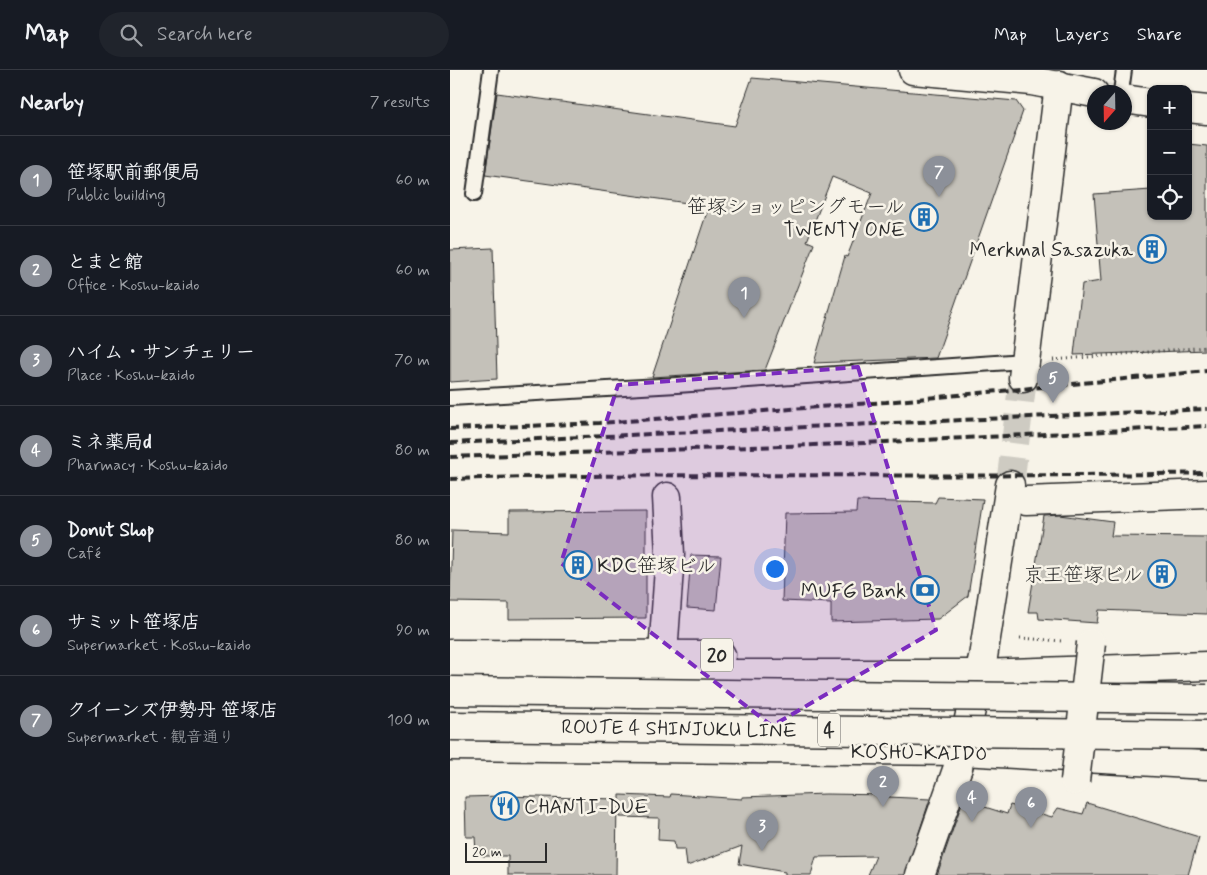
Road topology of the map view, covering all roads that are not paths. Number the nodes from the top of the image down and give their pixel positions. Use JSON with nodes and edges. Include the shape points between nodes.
{"nodes":[{"id":1,"x":492,"y":70,"type":"edge"},
{"id":2,"x":913,"y":70,"type":"edge"},
{"id":3,"x":1124,"y":70,"type":"edge"},
{"id":4,"x":1053,"y":80,"type":"edge"},
{"id":5,"x":1122,"y":85,"type":"edge"},
{"id":6,"x":1087,"y":91,"type":"edge"},
{"id":7,"x":1132,"y":100,"type":"edge"},
{"id":8,"x":1147,"y":102,"type":"edge"},
{"id":9,"x":1192,"y":108,"type":"edge"},
{"id":10,"x":1207,"y":110,"type":"edge"},
{"id":11,"x":474,"y":194,"type":"dead end"},
{"id":12,"x":1031,"y":367,"type":"joint"},
{"id":13,"x":450,"y":398,"type":"edge"},
{"id":14,"x":1207,"y":494,"type":"edge"},
{"id":15,"x":667,"y":497,"type":"dead end"},
{"id":16,"x":1091,"y":643,"type":"dead end"},
{"id":17,"x":450,"y":654,"type":"edge"},
{"id":18,"x":663,"y":654,"type":"junction"},
{"id":19,"x":1207,"y":664,"type":"edge"},
{"id":20,"x":982,"y":666,"type":"junction"},
{"id":21,"x":450,"y":674,"type":"edge"},
{"id":22,"x":450,"y":691,"type":"edge"},
{"id":23,"x":1207,"y":699,"type":"edge"},
{"id":24,"x":450,"y":726,"type":"edge"},
{"id":25,"x":1207,"y":734,"type":"edge"},
{"id":26,"x":450,"y":746,"type":"edge"},
{"id":27,"x":960,"y":759,"type":"junction"},
{"id":28,"x":450,"y":762,"type":"edge"},
{"id":29,"x":1207,"y":766,"type":"edge"},
{"id":30,"x":1075,"y":781,"type":"dead end"},
{"id":31,"x":920,"y":875,"type":"edge"}],
"edges":[{"from":1,"to":11,"type":"lane"},
{"from":2,"to":4,"type":"main road"},
{"from":3,"to":5,"type":"lane"},
{"from":4,"to":6,"type":"main road"},
{"from":4,"to":12,"type":"main road"},
{"from":7,"to":8,"type":"main road"},
{"from":9,"to":10,"type":"main road"},
{"from":12,"to":13,"type":"lane"},
{"from":14,"to":20,"type":"main road","via":[[1018,493]]},
{"from":15,"to":18,"type":"main road","via":[[670,554]]},
{"from":16,"to":30,"type":"main road","bridge":true},
{"from":17,"to":18,"type":"main road","number":"20"},
{"from":18,"to":20,"type":"main road","number":"20"},
{"from":19,"to":20,"type":"main road","number":"20"},
{"from":20,"to":21,"type":"main road","number":"20","via":[[699,674]]},
{"from":20,"to":27,"type":"main road"},
{"from":22,"to":23,"type":"main road","name":"ROUTE 4 SHINJUKU LINE","number":"4","bridge":true},
{"from":24,"to":25,"type":"main road","name":"ROUTE 4 SHINJUKU LINE","number":"4","bridge":true},
{"from":26,"to":27,"type":"main road","name":"KOSHU-KAIDO","via":[[700,749]]},
{"from":27,"to":28,"type":"main road"},
{"from":27,"to":29,"type":"main road","name":"KOSHU-KAIDO"},
{"from":27,"to":31,"type":"main road"}]}
